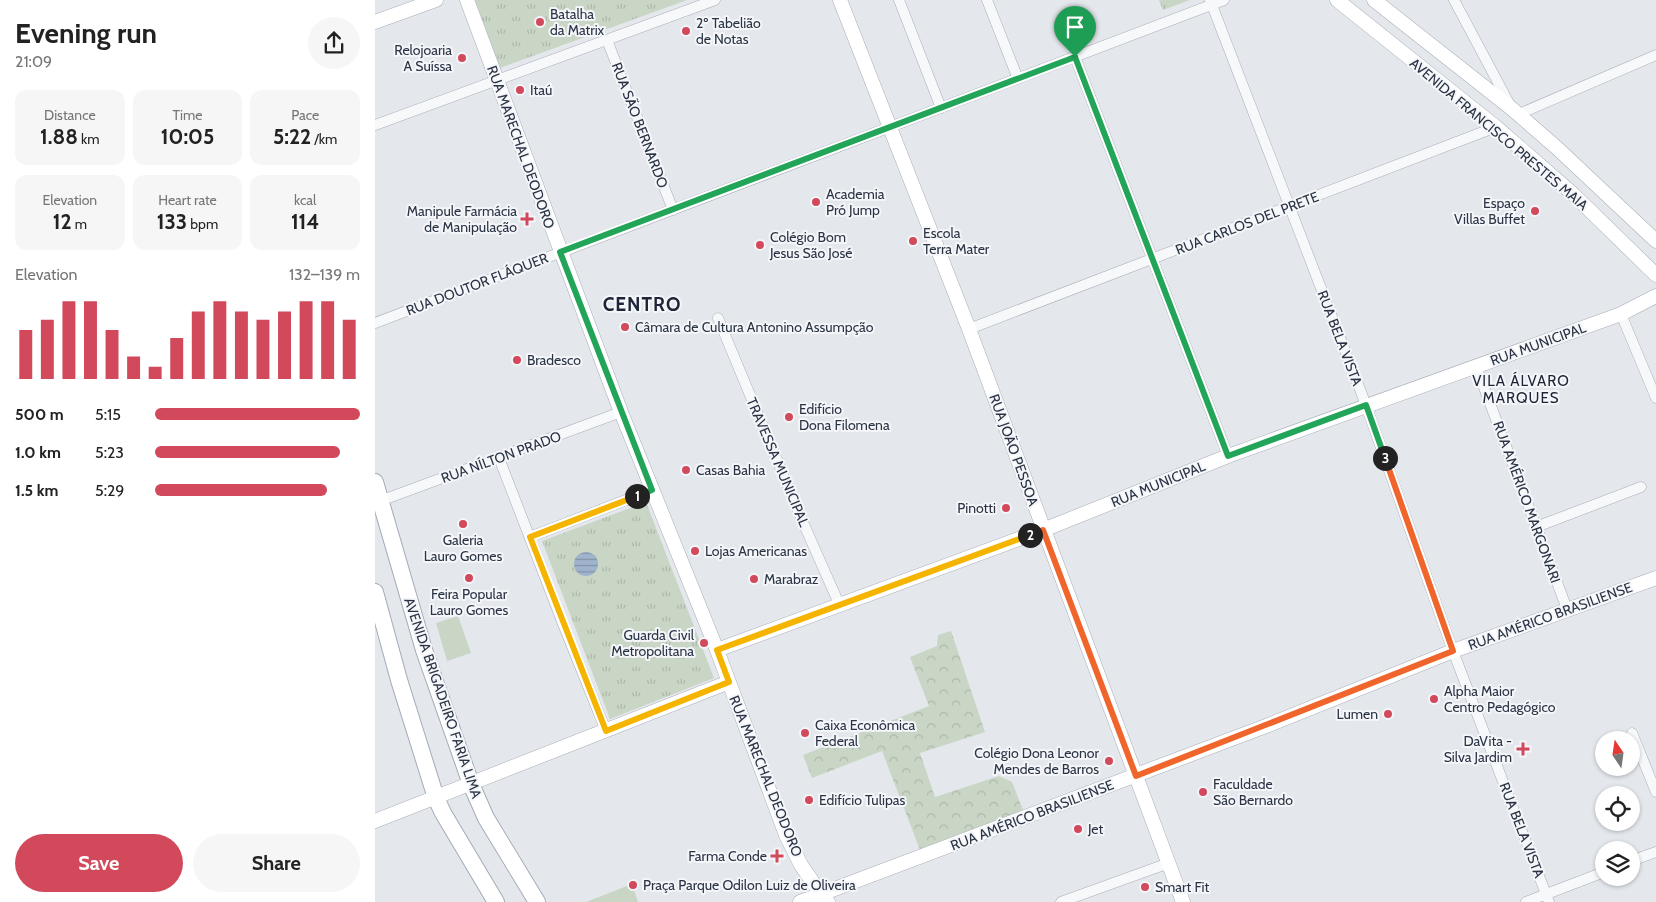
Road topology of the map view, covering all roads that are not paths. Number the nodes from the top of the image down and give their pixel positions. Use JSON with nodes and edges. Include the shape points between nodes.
{"nodes":[{"id":1,"x":437,"y":0,"type":"edge"},
{"id":2,"x":467,"y":0,"type":"edge"},
{"id":3,"x":715,"y":0,"type":"edge"},
{"id":4,"x":840,"y":0,"type":"edge"},
{"id":5,"x":899,"y":0,"type":"edge"},
{"id":6,"x":987,"y":0,"type":"edge"},
{"id":7,"x":1224,"y":0,"type":"edge"},
{"id":8,"x":1337,"y":0,"type":"edge"},
{"id":9,"x":1374,"y":0,"type":"edge"},
{"id":10,"x":1454,"y":0,"type":"edge"},
{"id":11,"x":1211,"y":2,"type":"edge"},
{"id":12,"x":375,"y":22,"type":"edge"},
{"id":13,"x":607,"y":40,"type":"junction"},
{"id":14,"x":1656,"y":55,"type":"edge"},
{"id":15,"x":1075,"y":57,"type":"junction"},
{"id":16,"x":1018,"y":79,"type":"junction"},
{"id":17,"x":497,"y":80,"type":"junction"},
{"id":18,"x":941,"y":108,"type":"junction"},
{"id":19,"x":1515,"y":111,"type":"junction"},
{"id":20,"x":375,"y":125,"type":"edge"},
{"id":21,"x":890,"y":127,"type":"junction"},
{"id":22,"x":1496,"y":127,"type":"junction"},
{"id":23,"x":1290,"y":207,"type":"junction"},
{"id":24,"x":673,"y":210,"type":"junction"},
{"id":25,"x":1656,"y":241,"type":"edge"},
{"id":26,"x":560,"y":252,"type":"junction"},
{"id":27,"x":1153,"y":260,"type":"junction"},
{"id":28,"x":1656,"y":275,"type":"edge"},
{"id":29,"x":1656,"y":296,"type":"edge"},
{"id":30,"x":1621,"y":314,"type":"junction"},
{"id":31,"x":718,"y":318,"type":"dead end"},
{"id":32,"x":375,"y":323,"type":"edge"},
{"id":33,"x":969,"y":329,"type":"junction"},
{"id":34,"x":1476,"y":366,"type":"junction"},
{"id":35,"x":1656,"y":398,"type":"edge"},
{"id":36,"x":1366,"y":405,"type":"junction"},
{"id":37,"x":621,"y":412,"type":"junction"},
{"id":38,"x":1228,"y":456,"type":"junction"},
{"id":39,"x":499,"y":458,"type":"junction"},
{"id":40,"x":375,"y":482,"type":"edge"},
{"id":41,"x":1641,"y":487,"type":"dead end"},
{"id":42,"x":652,"y":490,"type":"junction"},
{"id":43,"x":380,"y":501,"type":"junction"},
{"id":44,"x":1536,"y":527,"type":"junction"},
{"id":45,"x":1043,"y":530,"type":"junction"},
{"id":46,"x":530,"y":537,"type":"junction"},
{"id":47,"x":1656,"y":578,"type":"edge"},
{"id":48,"x":375,"y":592,"type":"edge"},
{"id":49,"x":840,"y":606,"type":"junction"},
{"id":50,"x":1567,"y":609,"type":"junction"},
{"id":51,"x":717,"y":650,"type":"junction"},
{"id":52,"x":1453,"y":651,"type":"junction"},
{"id":53,"x":729,"y":682,"type":"junction"},
{"id":54,"x":606,"y":731,"type":"junction"},
{"id":55,"x":1640,"y":754,"type":"edge"},
{"id":56,"x":1136,"y":776,"type":"junction"},
{"id":57,"x":471,"y":784,"type":"junction"},
{"id":58,"x":1656,"y":792,"type":"edge"},
{"id":59,"x":436,"y":798,"type":"junction"},
{"id":60,"x":375,"y":822,"type":"edge"},
{"id":61,"x":1656,"y":852,"type":"edge"},
{"id":62,"x":1640,"y":858,"type":"edge"},
{"id":63,"x":1169,"y":863,"type":"junction"},
{"id":64,"x":1595,"y":876,"type":"edge"},
{"id":65,"x":825,"y":898,"type":"edge"},
{"id":66,"x":1548,"y":898,"type":"edge"},
{"id":67,"x":497,"y":902,"type":"edge"},
{"id":68,"x":537,"y":902,"type":"edge"},
{"id":69,"x":800,"y":902,"type":"edge"},
{"id":70,"x":1061,"y":902,"type":"edge"},
{"id":71,"x":1183,"y":902,"type":"edge"},
{"id":72,"x":1526,"y":902,"type":"edge"}],
"edges":[{"from":1,"to":12,"type":"street"},
{"from":2,"to":17,"type":"street","name":"RUA MARECHAL DEODORO"},
{"from":3,"to":13,"type":"street"},
{"from":4,"to":21,"type":"street","name":"RUA JOÃO PESSOA"},
{"from":5,"to":18,"type":"street"},
{"from":6,"to":16,"type":"street"},
{"from":7,"to":11,"type":"street","name":"RUA DOUTOR FLÁQUER"},
{"from":8,"to":22,"type":"street","name":"AVENIDA FRANCISCO PRESTES MAIA"},
{"from":9,"to":19,"type":"street","name":"AVENIDA FRANCISCO PRESTES MAIA"},
{"from":10,"to":19,"type":"street"},
{"from":11,"to":15,"type":"street","name":"RUA DOUTOR FLÁQUER"},
{"from":11,"to":23,"type":"street","name":"RUA BELA VISTA"},
{"from":13,"to":17,"type":"street"},
{"from":13,"to":24,"type":"street","name":"RUA SÃO BERNARDO"},
{"from":14,"to":19,"type":"street"},
{"from":15,"to":16,"type":"street","name":"RUA DOUTOR FLÁQUER"},
{"from":15,"to":27,"type":"street"},
{"from":16,"to":18,"type":"street","name":"RUA DOUTOR FLÁQUER"},
{"from":17,"to":20,"type":"street"},
{"from":17,"to":26,"type":"street","name":"RUA MARECHAL DEODORO"},
{"from":18,"to":21,"type":"street","name":"RUA DOUTOR FLÁQUER"},
{"from":19,"to":25,"type":"street","name":"AVENIDA FRANCISCO PRESTES MAIA"},
{"from":21,"to":24,"type":"street","name":"RUA DOUTOR FLÁQUER"},
{"from":21,"to":33,"type":"street","name":"RUA JOÃO PESSOA"},
{"from":22,"to":23,"type":"street","name":"RUA CARLOS DEL PRETE"},
{"from":22,"to":28,"type":"street","name":"AVENIDA FRANCISCO PRESTES MAIA","via":[[1574,195]]},
{"from":23,"to":27,"type":"street","name":"RUA CARLOS DEL PRETE"},
{"from":23,"to":36,"type":"street","name":"RUA BELA VISTA"},
{"from":24,"to":26,"type":"street","name":"RUA DOUTOR FLÁQUER"},
{"from":26,"to":32,"type":"street","name":"RUA DOUTOR FLÁQUER"},
{"from":26,"to":37,"type":"street","name":"RUA MARECHAL DEODORO"},
{"from":27,"to":33,"type":"street","name":"RUA CARLOS DEL PRETE"},
{"from":27,"to":38,"type":"street"},
{"from":29,"to":30,"type":"street","name":"RUA MUNICIPAL"},
{"from":30,"to":34,"type":"street","name":"RUA MUNICIPAL"},
{"from":30,"to":35,"type":"street"},
{"from":31,"to":49,"type":"street","name":"TRAVESSA MUNICIPAL"},
{"from":33,"to":45,"type":"street","name":"RUA JOÃO PESSOA"},
{"from":34,"to":36,"type":"street","name":"RUA MUNICIPAL"},
{"from":34,"to":44,"type":"street","name":"RUA AMÉRICO MARGONARI"},
{"from":36,"to":38,"type":"street","name":"RUA MUNICIPAL"},
{"from":36,"to":52,"type":"street","name":"RUA BELA VISTA"},
{"from":37,"to":39,"type":"street","name":"RUA NÍLTON PRADO"},
{"from":37,"to":42,"type":"street","name":"RUA MARECHAL DEODORO"},
{"from":38,"to":45,"type":"street","name":"RUA MUNICIPAL"},
{"from":39,"to":43,"type":"street","name":"RUA NÍLTON PRADO"},
{"from":39,"to":46,"type":"street"},
{"from":40,"to":43,"type":"main road","name":"AVENIDA BRIGADEIRO FARIA LIMA"},
{"from":41,"to":44,"type":"street"},
{"from":42,"to":46,"type":"street"},
{"from":42,"to":51,"type":"street","name":"RUA MARECHAL DEODORO"},
{"from":43,"to":57,"type":"main road","name":"AVENIDA BRIGADEIRO FARIA LIMA","via":[[424,650]]},
{"from":44,"to":50,"type":"street","name":"RUA AMÉRICO MARGONARI"},
{"from":45,"to":49,"type":"street","name":"RUA MUNICIPAL"},
{"from":45,"to":56,"type":"street","name":"RUA JOÃO PESSOA"},
{"from":46,"to":54,"type":"street"},
{"from":47,"to":50,"type":"street","name":"RUA AMÉRICO BRASILIENSE"},
{"from":48,"to":59,"type":"main road"},
{"from":49,"to":51,"type":"street","name":"RUA MUNICIPAL"},
{"from":50,"to":52,"type":"street","name":"RUA AMÉRICO BRASILIENSE"},
{"from":51,"to":53,"type":"street","name":"RUA MARECHAL DEODORO"},
{"from":52,"to":56,"type":"street","name":"RUA AMÉRICO BRASILIENSE"},
{"from":52,"to":66,"type":"street","name":"RUA BELA VISTA"},
{"from":53,"to":54,"type":"street"},
{"from":53,"to":65,"type":"street","name":"RUA MARECHAL DEODORO","via":[[786,835],[801,865]]},
{"from":54,"to":57,"type":"street"},
{"from":55,"to":58,"type":"street"},
{"from":56,"to":63,"type":"street","name":"RUA JOÃO PESSOA"},
{"from":56,"to":65,"type":"street","name":"RUA AMÉRICO BRASILIENSE"},
{"from":57,"to":59,"type":"street"},
{"from":57,"to":68,"type":"main road","name":"AVENIDA BRIGADEIRO FARIA LIMA","via":[[486,818]]},
{"from":59,"to":60,"type":"street"},
{"from":59,"to":67,"type":"main road"},
{"from":61,"to":62,"type":"street"},
{"from":63,"to":70,"type":"street"},
{"from":63,"to":71,"type":"street","name":"RUA JOÃO PESSOA"},
{"from":64,"to":66,"type":"street"},
{"from":65,"to":69,"type":"street","name":"RUA AMÉRICO BRASILIENSE"},
{"from":66,"to":72,"type":"street"}]}
